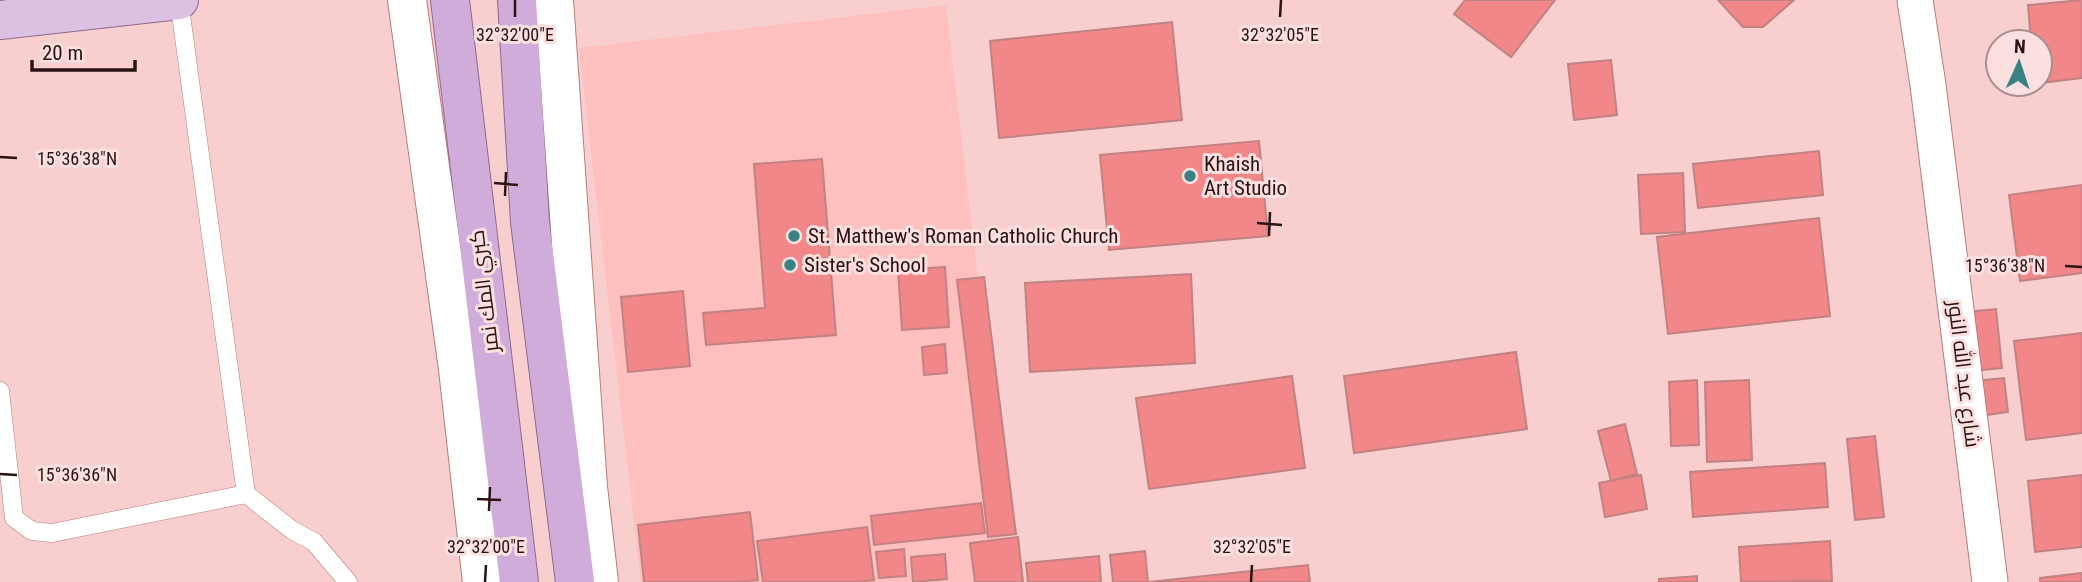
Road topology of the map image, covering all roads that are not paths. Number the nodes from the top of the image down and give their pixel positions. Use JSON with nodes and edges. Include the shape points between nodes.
{"nodes":[{"id":1,"x":179,"y":0,"type":"edge"},
{"id":2,"x":407,"y":0,"type":"edge"},
{"id":3,"x":450,"y":0,"type":"edge"},
{"id":4,"x":517,"y":0,"type":"edge"},
{"id":5,"x":554,"y":0,"type":"edge"},
{"id":6,"x":1915,"y":0,"type":"edge"},
{"id":7,"x":0,"y":20,"type":"edge"},
{"id":8,"x":0,"y":391,"type":"edge"},
{"id":9,"x":246,"y":494,"type":"junction"},
{"id":10,"x":348,"y":582,"type":"edge"},
{"id":11,"x":482,"y":582,"type":"edge"},
{"id":12,"x":519,"y":582,"type":"edge"},
{"id":13,"x":575,"y":582,"type":"edge"},
{"id":14,"x":598,"y":582,"type":"edge"},
{"id":15,"x":1990,"y":582,"type":"edge"}],
"edges":[{"from":1,"to":7,"type":"main road"},
{"from":1,"to":9,"type":"lane"},
{"from":2,"to":11,"type":"street"},
{"from":3,"to":12,"type":"highway","name":"كبري المك نمر"},
{"from":4,"to":13,"type":"highway","via":[[530,222]]},
{"from":5,"to":14,"type":"street"},
{"from":6,"to":15,"type":"street","name":"شارع عبد الله النور"},
{"from":8,"to":9,"type":"lane","via":[[14,518],[33,531],[52,533]]},
{"from":9,"to":10,"type":"lane","via":[[314,542]]}]}
